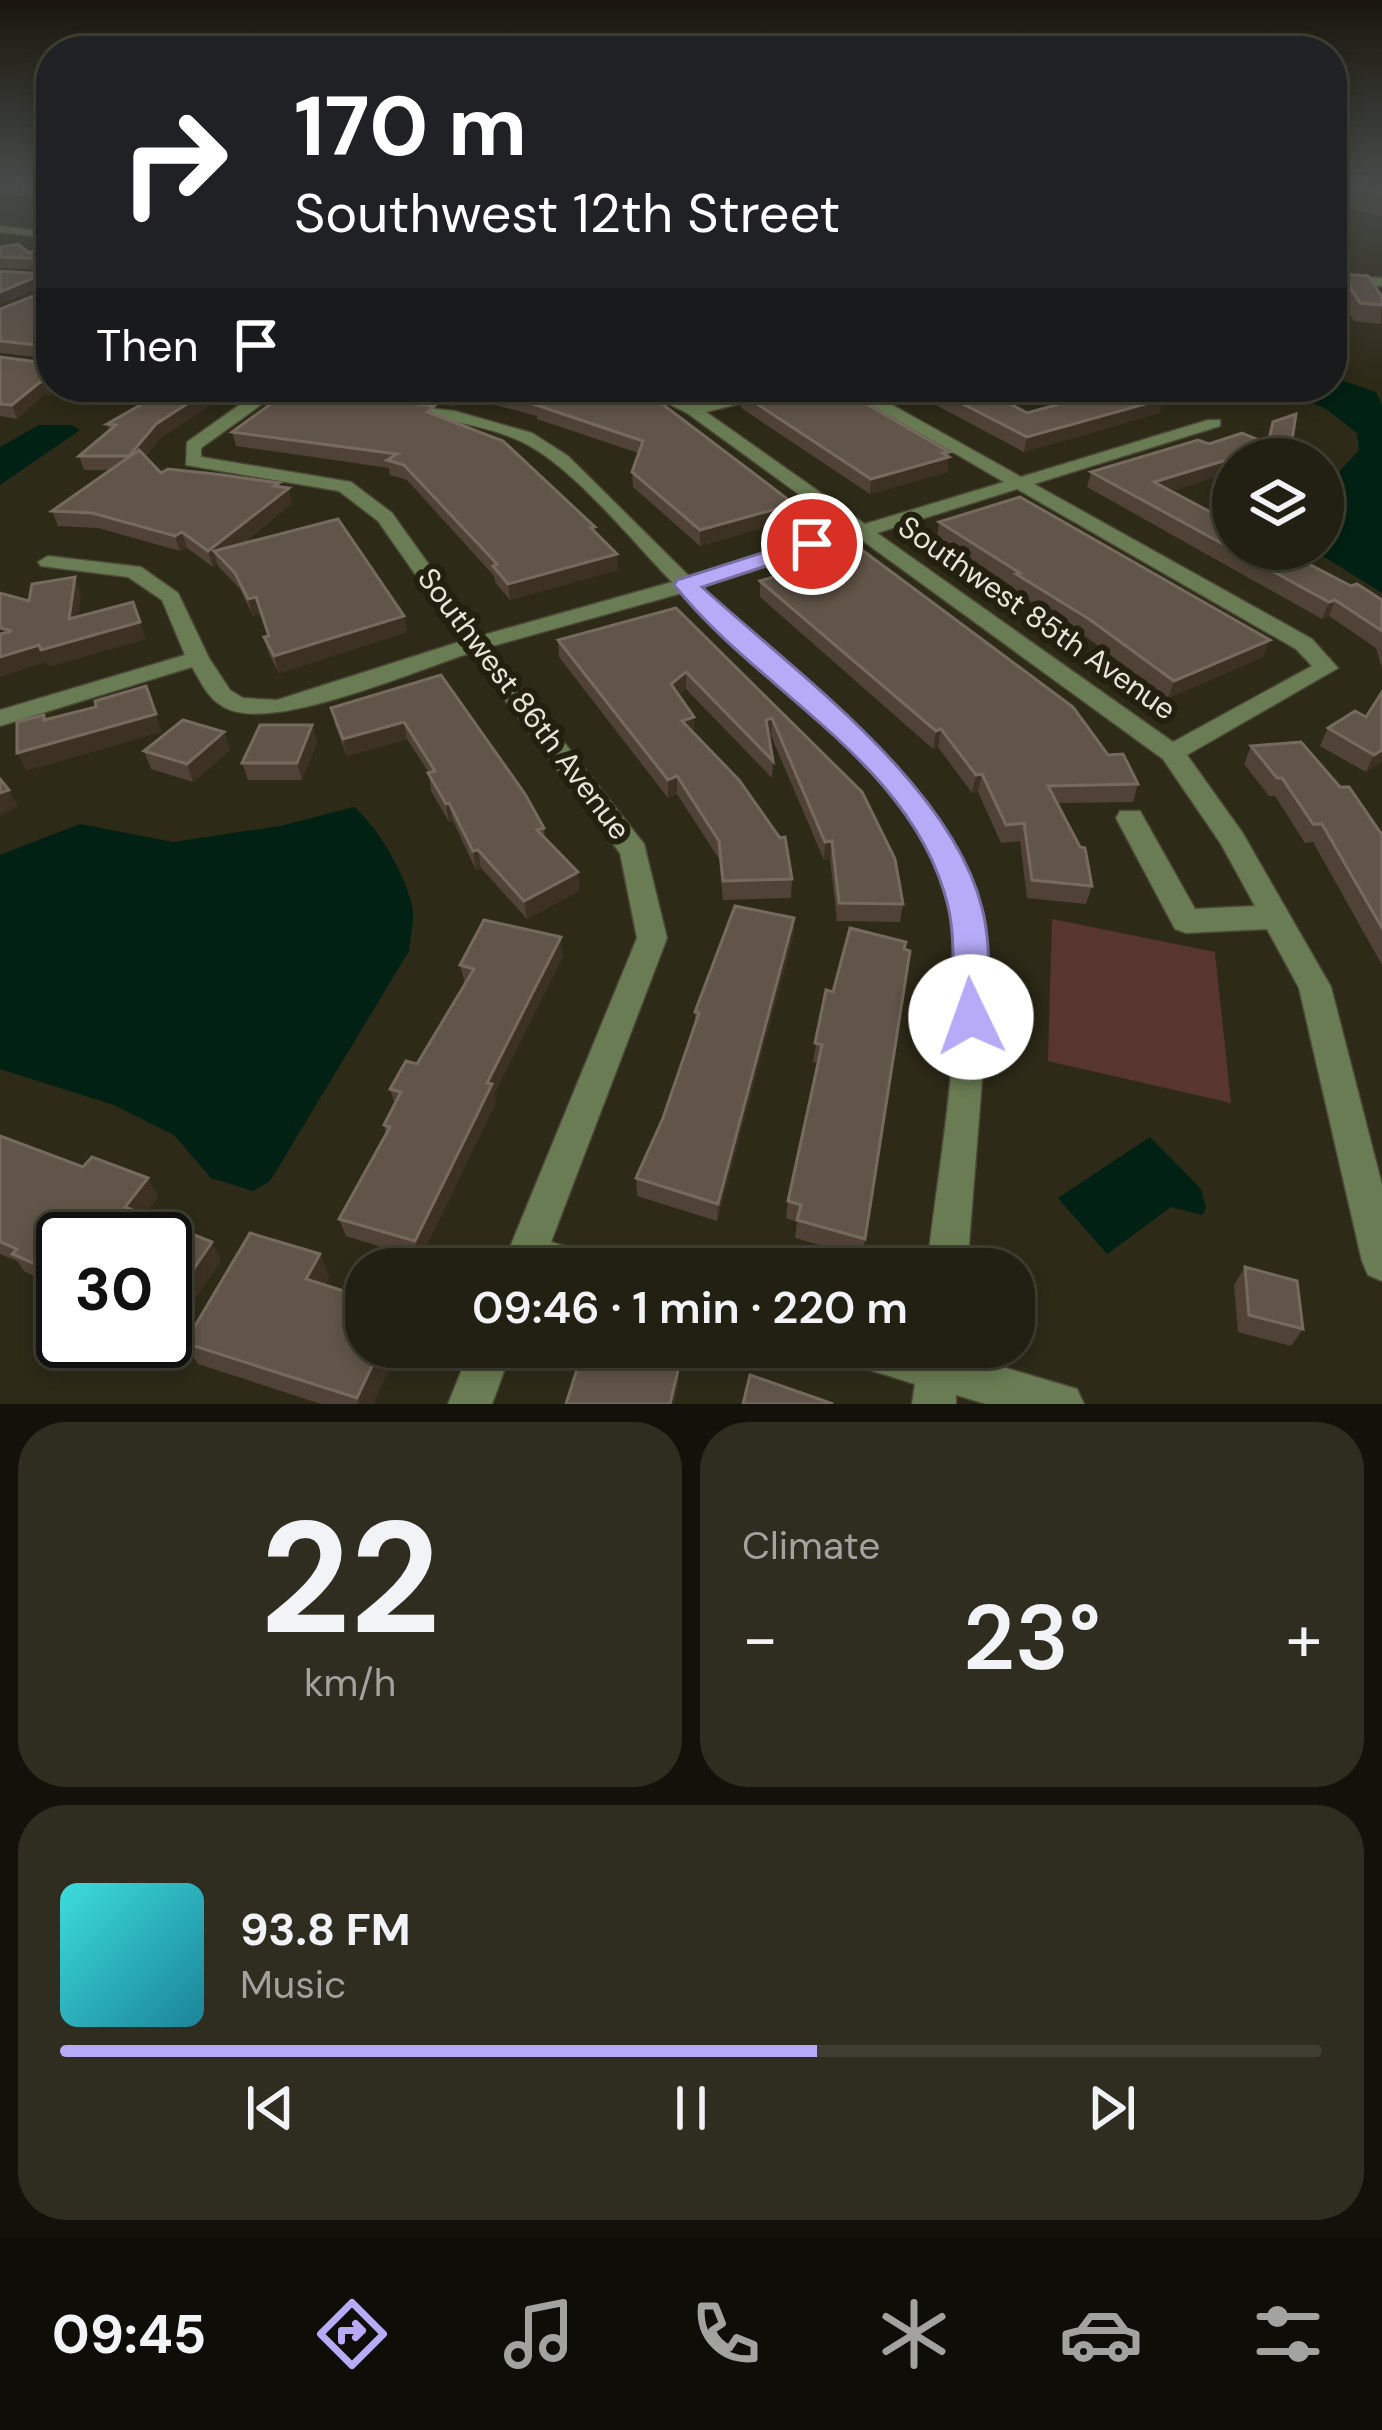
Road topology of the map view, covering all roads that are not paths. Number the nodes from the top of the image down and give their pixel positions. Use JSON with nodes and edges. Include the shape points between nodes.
{"nodes":[{"id":1,"x":1347,"y":280,"type":"edge"},
{"id":2,"x":1382,"y":282,"type":"edge"},
{"id":3,"x":254,"y":402,"type":"edge"},
{"id":4,"x":675,"y":402,"type":"edge"},
{"id":5,"x":730,"y":402,"type":"edge"},
{"id":6,"x":876,"y":402,"type":"edge"},
{"id":7,"x":387,"y":405,"type":"edge"},
{"id":8,"x":693,"y":410,"type":"junction"},
{"id":9,"x":1214,"y":423,"type":"dead end"},
{"id":10,"x":1021,"y":483,"type":"junction"},
{"id":11,"x":854,"y":530,"type":"junction"},
{"id":12,"x":48,"y":562,"type":"dead end"},
{"id":13,"x":686,"y":585,"type":"junction"},
{"id":14,"x":475,"y":644,"type":"junction"},
{"id":15,"x":198,"y":658,"type":"junction"},
{"id":16,"x":0,"y":718,"type":"edge"},
{"id":17,"x":1172,"y":753,"type":"junction"},
{"id":18,"x":1130,"y":818,"type":"dead end"},
{"id":19,"x":1276,"y":917,"type":"junction"},
{"id":20,"x":529,"y":1248,"type":"edge"},
{"id":21,"x":949,"y":1248,"type":"edge"},
{"id":22,"x":1382,"y":1261,"type":"edge"},
{"id":23,"x":484,"y":1368,"type":"edge"},
{"id":24,"x":937,"y":1373,"type":"edge"},
{"id":25,"x":470,"y":1404,"type":"edge"},
{"id":26,"x":1062,"y":1404,"type":"edge"}],
"edges":[{"from":1,"to":2,"type":"street"},
{"from":3,"to":14,"type":"street","name":"Southwest 86th Avenue","via":[[193,446],[192,461],[346,486],[385,517]]},
{"from":4,"to":8,"type":"street","name":"Southwest 85th Avenue"},
{"from":5,"to":8,"type":"street"},
{"from":6,"to":10,"type":"street"},
{"from":7,"to":13,"type":"street","via":[[526,437],[562,460]]},
{"from":8,"to":11,"type":"street","name":"Southwest 85th Avenue"},
{"from":9,"to":10,"type":"street"},
{"from":10,"to":11,"type":"street"},
{"from":10,"to":17,"type":"street","via":[[1304,644],[1326,668]]},
{"from":11,"to":13,"type":"street"},
{"from":11,"to":17,"type":"street","name":"Southwest 85th Avenue"},
{"from":12,"to":15,"type":"street","via":[[134,571],[171,597]]},
{"from":13,"to":14,"type":"street"},
{"from":13,"to":21,"type":"street","via":[[889,773],[941,845],[966,908],[971,1017]]},
{"from":14,"to":15,"type":"street","via":[[278,708],[221,695]]},
{"from":14,"to":20,"type":"street","name":"Southwest 86th Avenue","via":[[634,850],[652,938]]},
{"from":15,"to":16,"type":"street"},
{"from":17,"to":19,"type":"street","name":"Southwest 85th Avenue"},
{"from":18,"to":19,"type":"street","via":[[1186,921]]},
{"from":19,"to":22,"type":"street","name":"Southwest 85th Avenue","via":[[1315,987]]},
{"from":23,"to":25,"type":"street"},
{"from":24,"to":26,"type":"street"}]}
